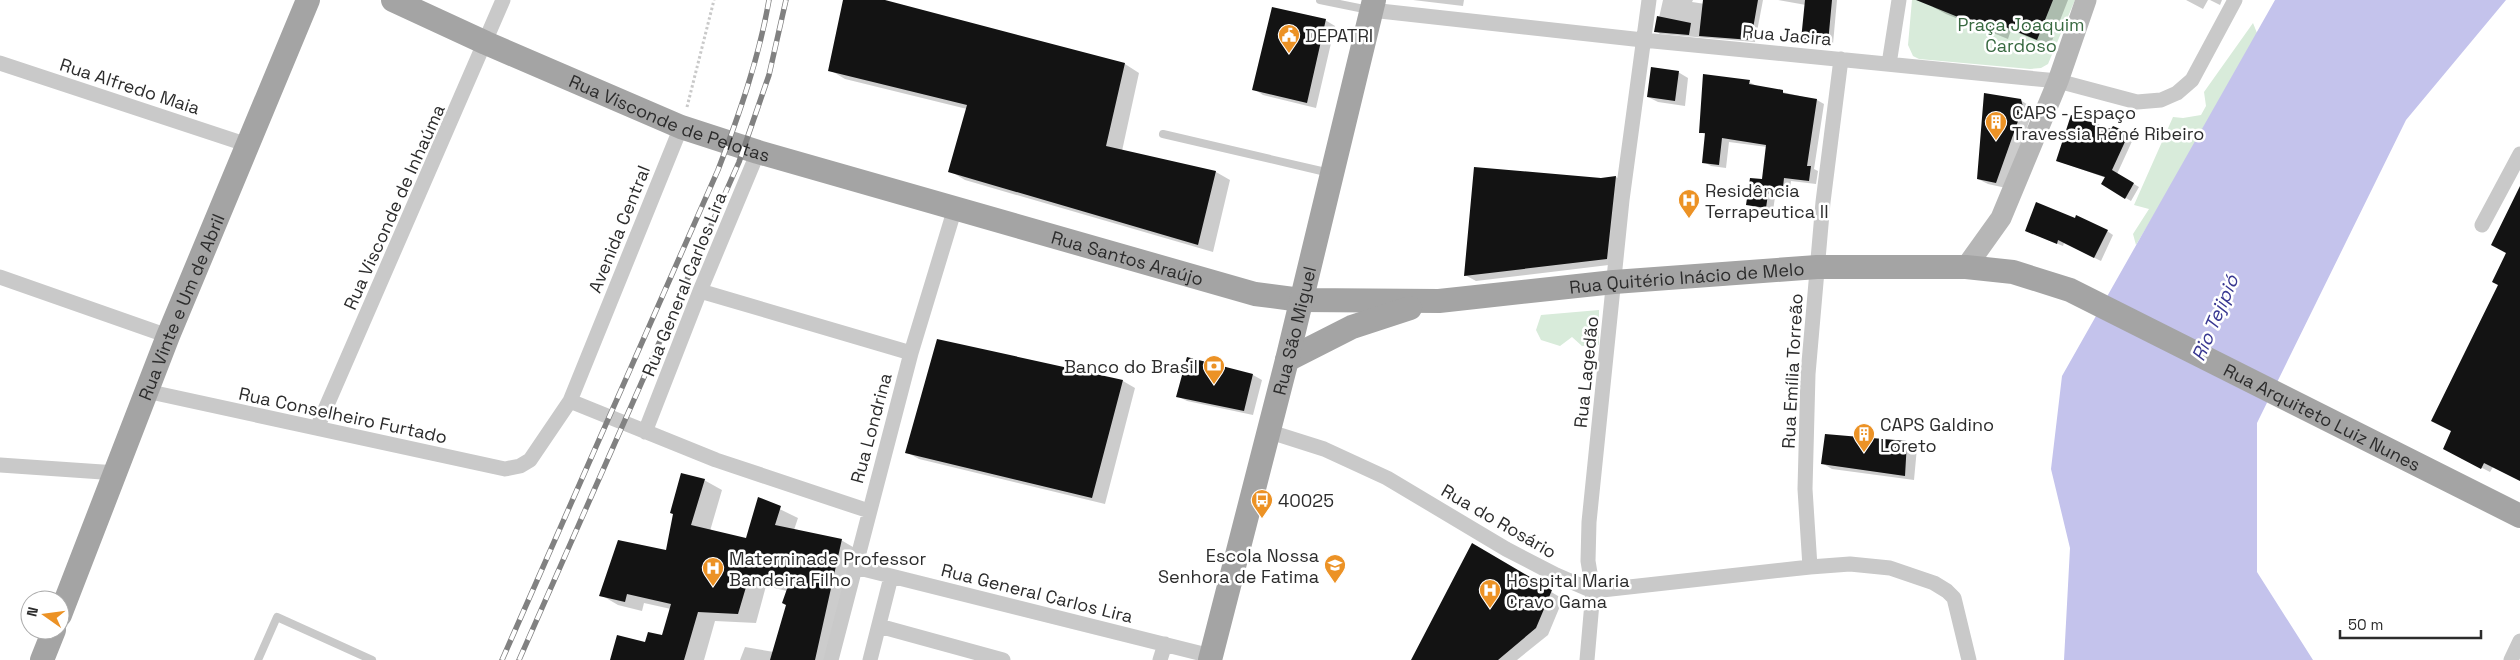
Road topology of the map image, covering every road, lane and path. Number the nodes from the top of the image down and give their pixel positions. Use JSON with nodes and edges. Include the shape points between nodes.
{"nodes":[{"id":1,"x":308,"y":0,"type":"edge"},
{"id":2,"x":393,"y":0,"type":"edge"},
{"id":3,"x":503,"y":0,"type":"edge"},
{"id":4,"x":714,"y":0,"type":"edge"},
{"id":5,"x":1320,"y":0,"type":"edge"},
{"id":6,"x":1649,"y":0,"type":"edge"},
{"id":7,"x":1899,"y":0,"type":"edge"},
{"id":8,"x":2086,"y":0,"type":"edge"},
{"id":9,"x":2235,"y":0,"type":"edge"},
{"id":10,"x":1373,"y":5,"type":"edge"},
{"id":11,"x":1643,"y":40,"type":"junction"},
{"id":12,"x":486,"y":43,"type":"junction"},
{"id":13,"x":1841,"y":59,"type":"junction"},
{"id":14,"x":0,"y":63,"type":"edge"},
{"id":15,"x":1890,"y":64,"type":"junction"},
{"id":16,"x":2058,"y":80,"type":"junction"},
{"id":17,"x":681,"y":127,"type":"junction"},
{"id":18,"x":1163,"y":134,"type":"dead end"},
{"id":19,"x":248,"y":145,"type":"junction"},
{"id":20,"x":758,"y":152,"type":"junction"},
{"id":21,"x":2520,"y":154,"type":"edge"},
{"id":22,"x":1332,"y":173,"type":"junction"},
{"id":23,"x":956,"y":208,"type":"junction"},
{"id":24,"x":2482,"y":224,"type":"dead end"},
{"id":25,"x":1817,"y":267,"type":"junction"},
{"id":26,"x":1966,"y":267,"type":"junction"},
{"id":27,"x":0,"y":277,"type":"edge"},
{"id":28,"x":1614,"y":282,"type":"junction"},
{"id":29,"x":2070,"y":290,"type":"joint"},
{"id":30,"x":700,"y":291,"type":"junction"},
{"id":31,"x":1301,"y":300,"type":"junction"},
{"id":32,"x":1438,"y":301,"type":"junction"},
{"id":33,"x":168,"y":336,"type":"junction"},
{"id":34,"x":911,"y":353,"type":"junction"},
{"id":35,"x":1287,"y":360,"type":"junction"},
{"id":36,"x":146,"y":391,"type":"junction"},
{"id":37,"x":570,"y":401,"type":"junction"},
{"id":38,"x":317,"y":428,"type":"junction"},
{"id":39,"x":1268,"y":431,"type":"junction"},
{"id":40,"x":645,"y":432,"type":"junction"},
{"id":41,"x":530,"y":460,"type":"joint"},
{"id":42,"x":0,"y":465,"type":"edge"},
{"id":43,"x":116,"y":473,"type":"junction"},
{"id":44,"x":869,"y":511,"type":"junction"},
{"id":45,"x":2520,"y":516,"type":"edge"},
{"id":46,"x":855,"y":567,"type":"junction"},
{"id":47,"x":1810,"y":567,"type":"junction"},
{"id":48,"x":891,"y":576,"type":"junction"},
{"id":49,"x":70,"y":590,"type":"edge"},
{"id":50,"x":1593,"y":591,"type":"junction"},
{"id":51,"x":879,"y":626,"type":"junction"},
{"id":52,"x":50,"y":640,"type":"edge"},
{"id":53,"x":2520,"y":641,"type":"edge"},
{"id":54,"x":1165,"y":644,"type":"junction"},
{"id":55,"x":1210,"y":658,"type":"edge"},
{"id":56,"x":42,"y":660,"type":"edge"},
{"id":57,"x":258,"y":660,"type":"edge"},
{"id":58,"x":372,"y":660,"type":"edge"},
{"id":59,"x":831,"y":660,"type":"edge"},
{"id":60,"x":870,"y":660,"type":"edge"},
{"id":61,"x":1003,"y":660,"type":"edge"},
{"id":62,"x":1160,"y":660,"type":"edge"},
{"id":63,"x":1586,"y":660,"type":"edge"},
{"id":64,"x":1969,"y":660,"type":"edge"},
{"id":65,"x":2511,"y":660,"type":"edge"}],
"edges":[{"from":1,"to":19,"type":"main road","name":"Rua Vinte e Um de Abril"},
{"from":2,"to":12,"type":"main road","name":"Rua Visconde de Pelotas"},
{"from":3,"to":12,"type":"street","name":"Rua Visconde de Inhaúma"},
{"from":4,"to":17,"type":"path"},
{"from":5,"to":10,"type":"lane"},
{"from":6,"to":11,"type":"street","name":"Rua Lagedão"},
{"from":7,"to":15,"type":"street"},
{"from":8,"to":16,"type":"main road"},
{"from":9,"to":16,"type":"street","name":"Rua Jacira","via":[[2192,80],[2177,93],[2161,100],[2137,102]]},
{"from":10,"to":11,"type":"street","name":"Rua Jacira"},
{"from":10,"to":22,"type":"main road","name":"Rua São Miguel"},
{"from":11,"to":13,"type":"street","name":"Rua Jacira"},
{"from":11,"to":28,"type":"street","name":"Rua Lagedão"},
{"from":12,"to":17,"type":"main road","name":"Rua Visconde de Pelotas"},
{"from":12,"to":38,"type":"street","name":"Rua Visconde de Inhaúma"},
{"from":13,"to":15,"type":"street","name":"Rua Jacira"},
{"from":13,"to":25,"type":"street","name":"Rua Emília Torreão"},
{"from":14,"to":19,"type":"street","name":"Rua Alfredo Maia"},
{"from":15,"to":16,"type":"street","name":"Rua Jacira"},
{"from":16,"to":26,"type":"main road","via":[[2001,218]]},
{"from":17,"to":20,"type":"main road","name":"Rua Visconde de Pelotas"},
{"from":17,"to":37,"type":"street","name":"Avenida Central"},
{"from":18,"to":22,"type":"lane"},
{"from":19,"to":33,"type":"main road","name":"Rua Vinte e Um de Abril"},
{"from":20,"to":23,"type":"main road","name":"Rua Visconde de Pelotas"},
{"from":20,"to":30,"type":"street","name":"Rua General Carlos Lira"},
{"from":21,"to":24,"type":"street"},
{"from":22,"to":31,"type":"main road","name":"Rua São Miguel"},
{"from":23,"to":31,"type":"main road","name":"Rua Santos Araújo","via":[[1255,294]]},
{"from":23,"to":34,"type":"street","name":"Rua Londrina"},
{"from":25,"to":26,"type":"main road","name":"Rua Quitério Inácio de Melo"},
{"from":25,"to":28,"type":"main road","name":"Rua Quitério Inácio de Melo"},
{"from":25,"to":47,"type":"street","name":"Rua Emília Torreão","via":[[1808,374],[1805,489]]},
{"from":26,"to":29,"type":"main road","name":"Rua Quitério Inácio de Melo","via":[[2013,272]]},
{"from":27,"to":33,"type":"street"},
{"from":28,"to":32,"type":"main road","name":"Rua Quitério Inácio de Melo"},
{"from":28,"to":50,"type":"street","name":"Rua Lagedão","via":[[1589,522],[1588,561]]},
{"from":29,"to":45,"type":"main road","name":"Rua Arquiteto Luiz Nunes"},
{"from":30,"to":34,"type":"street"},
{"from":30,"to":40,"type":"street","name":"Rua General Carlos Lira"},
{"from":31,"to":32,"type":"main road","name":"Rua Quitério Inácio de Melo"},
{"from":31,"to":35,"type":"main road","name":"Rua São Miguel"},
{"from":32,"to":35,"type":"main road","via":[[1352,327]]},
{"from":33,"to":36,"type":"main road","name":"Rua Vinte e Um de Abril"},
{"from":34,"to":44,"type":"street","name":"Rua Londrina"},
{"from":35,"to":39,"type":"main road","name":"Rua São Miguel"},
{"from":36,"to":38,"type":"street","name":"Rua Conselheiro Furtado"},
{"from":36,"to":43,"type":"main road","name":"Rua Vinte e Um de Abril"},
{"from":37,"to":40,"type":"street"},
{"from":37,"to":41,"type":"street","name":"Avenida Central"},
{"from":38,"to":41,"type":"street","name":"Rua Conselheiro Furtado","via":[[505,469]]},
{"from":39,"to":50,"type":"street","name":"Rua do Rosário","via":[[1324,449],[1387,478],[1506,549]]},
{"from":39,"to":55,"type":"main road","name":"Rua São Miguel"},
{"from":40,"to":44,"type":"street","via":[[716,460]]},
{"from":42,"to":43,"type":"street"},
{"from":43,"to":49,"type":"main road","name":"Rua Vinte e Um de Abril"},
{"from":44,"to":46,"type":"street","name":"Rua Londrina"},
{"from":46,"to":48,"type":"street","name":"Rua General Carlos Lira"},
{"from":46,"to":59,"type":"street","name":"Rua Londrina"},
{"from":47,"to":50,"type":"street","name":"Rua do Rosário"},
{"from":47,"to":64,"type":"street","name":"Rua do Rosário","via":[[1850,564],[1890,568],[1934,583],[1954,598]]},
{"from":48,"to":51,"type":"street"},
{"from":48,"to":54,"type":"street","name":"Rua General Carlos Lira"},
{"from":50,"to":63,"type":"street","name":"Rua Lagedão"},
{"from":51,"to":60,"type":"street"},
{"from":51,"to":61,"type":"street"},
{"from":52,"to":56,"type":"main road"},
{"from":53,"to":65,"type":"street"},
{"from":54,"to":55,"type":"street","name":"Rua General Carlos Lira"},
{"from":54,"to":62,"type":"street"},
{"from":57,"to":58,"type":"lane","via":[[277,617]]}]}
